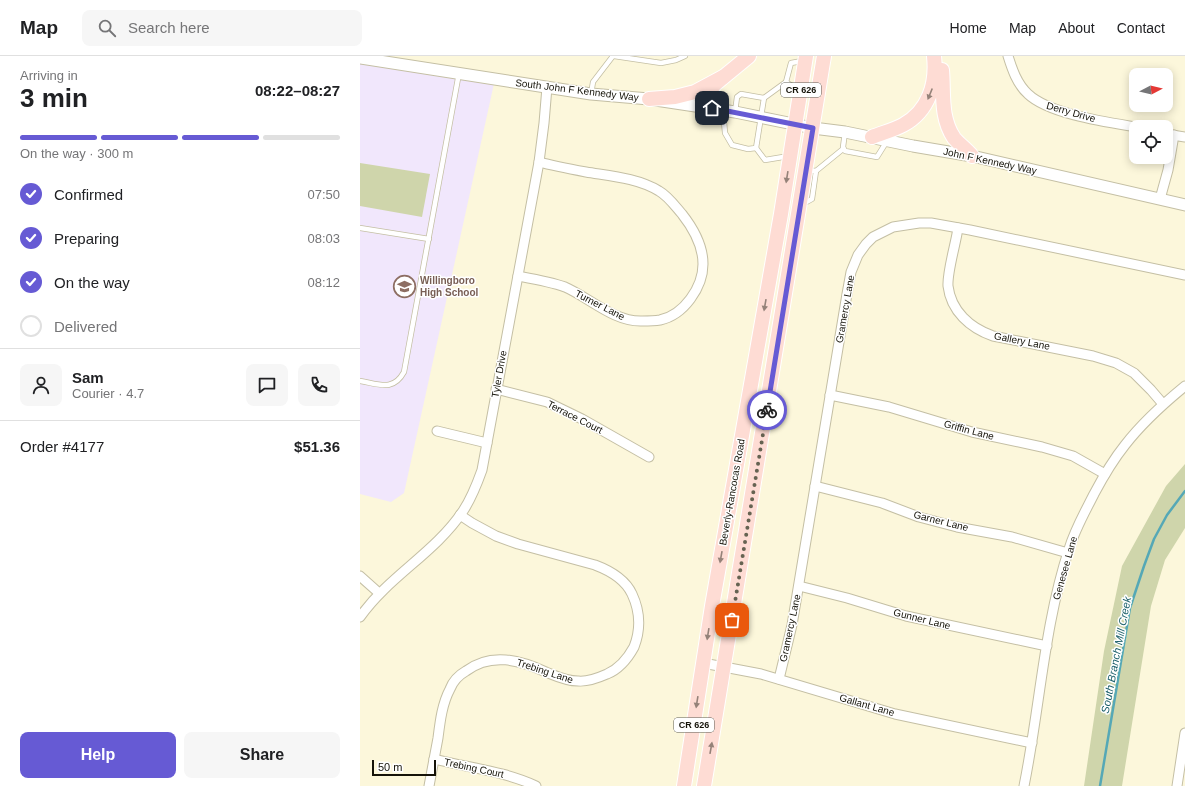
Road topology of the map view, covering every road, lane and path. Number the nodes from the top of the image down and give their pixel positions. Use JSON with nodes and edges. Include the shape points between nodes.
{"nodes":[{"id":1,"x":613,"y":56,"type":"edge"},
{"id":2,"x":685,"y":56,"type":"edge"},
{"id":3,"x":749,"y":56,"type":"edge"},
{"id":4,"x":934,"y":56,"type":"edge"},
{"id":5,"x":940,"y":56,"type":"edge"},
{"id":6,"x":1008,"y":56,"type":"edge"},
{"id":7,"x":360,"y":58,"type":"edge"},
{"id":8,"x":805,"y":59,"type":"edge"},
{"id":9,"x":825,"y":59,"type":"edge"},
{"id":10,"x":459,"y":73,"type":"junction"},
{"id":11,"x":723,"y":77,"type":"junction"},
{"id":12,"x":786,"y":82,"type":"junction"},
{"id":13,"x":547,"y":87,"type":"junction"},
{"id":14,"x":800,"y":92,"type":"junction"},
{"id":15,"x":591,"y":94,"type":"junction"},
{"id":16,"x":764,"y":98,"type":"junction"},
{"id":17,"x":649,"y":99,"type":"junction"},
{"id":18,"x":702,"y":107,"type":"junction"},
{"id":19,"x":722,"y":110,"type":"junction"},
{"id":20,"x":735,"y":112,"type":"junction"},
{"id":21,"x":761,"y":118,"type":"junction"},
{"id":22,"x":794,"y":124,"type":"junction"},
{"id":23,"x":1129,"y":126,"type":"edge"},
{"id":24,"x":813,"y":128,"type":"junction"},
{"id":25,"x":845,"y":132,"type":"junction"},
{"id":26,"x":1173,"y":135,"type":"edge"},
{"id":27,"x":872,"y":137,"type":"junction"},
{"id":28,"x":1185,"y":137,"type":"edge"},
{"id":29,"x":888,"y":141,"type":"junction"},
{"id":30,"x":756,"y":148,"type":"junction"},
{"id":31,"x":843,"y":149,"type":"junction"},
{"id":32,"x":790,"y":156,"type":"junction"},
{"id":33,"x":972,"y":156,"type":"junction"},
{"id":34,"x":539,"y":162,"type":"junction"},
{"id":35,"x":1168,"y":164,"type":"edge"},
{"id":36,"x":811,"y":171,"type":"junction"},
{"id":37,"x":1160,"y":199,"type":"junction"},
{"id":38,"x":1185,"y":205,"type":"edge"},
{"id":39,"x":360,"y":228,"type":"edge"},
{"id":40,"x":958,"y":228,"type":"junction"},
{"id":41,"x":429,"y":239,"type":"junction"},
{"id":42,"x":1185,"y":275,"type":"edge"},
{"id":43,"x":518,"y":276,"type":"junction"},
{"id":44,"x":360,"y":381,"type":"edge"},
{"id":45,"x":1185,"y":386,"type":"edge"},
{"id":46,"x":496,"y":389,"type":"junction"},
{"id":47,"x":830,"y":395,"type":"junction"},
{"id":48,"x":1163,"y":404,"type":"junction"},
{"id":49,"x":437,"y":431,"type":"dead end"},
{"id":50,"x":487,"y":443,"type":"junction"},
{"id":51,"x":649,"y":457,"type":"dead end"},
{"id":52,"x":1105,"y":474,"type":"junction"},
{"id":53,"x":815,"y":486,"type":"junction"},
{"id":54,"x":460,"y":515,"type":"junction"},
{"id":55,"x":1068,"y":553,"type":"junction"},
{"id":56,"x":360,"y":576,"type":"edge"},
{"id":57,"x":799,"y":586,"type":"junction"},
{"id":58,"x":379,"y":593,"type":"junction"},
{"id":59,"x":360,"y":617,"type":"edge"},
{"id":60,"x":1047,"y":646,"type":"junction"},
{"id":61,"x":703,"y":663,"type":"junction"},
{"id":62,"x":725,"y":666,"type":"junction"},
{"id":63,"x":779,"y":679,"type":"junction"},
{"id":64,"x":1185,"y":733,"type":"edge"},
{"id":65,"x":1032,"y":743,"type":"junction"},
{"id":66,"x":434,"y":759,"type":"junction"},
{"id":67,"x":429,"y":786,"type":"edge"},
{"id":68,"x":536,"y":786,"type":"edge"},
{"id":69,"x":684,"y":786,"type":"edge"},
{"id":70,"x":704,"y":786,"type":"edge"},
{"id":71,"x":1024,"y":786,"type":"edge"},
{"id":72,"x":1177,"y":786,"type":"edge"}],
"edges":[{"from":1,"to":2,"type":"lane","via":[[661,63]]},
{"from":1,"to":15,"type":"lane","via":[[593,82]]},
{"from":3,"to":11,"type":"main road"},
{"from":4,"to":27,"type":"main road","one_way":true,"via":[[934,85],[919,112],[903,126]]},
{"from":5,"to":33,"type":"main road","via":[[942,97],[948,126],[955,138]]},
{"from":6,"to":23,"type":"street","name":"Derry Drive","via":[[1020,84],[1027,93],[1046,106]]},
{"from":7,"to":10,"type":"street","name":"South John F Kennedy Way"},
{"from":8,"to":12,"type":"lane","via":[[791,63]]},
{"from":8,"to":14,"type":"main road","name":"Beverly-Rancocas Road","number":"CR 626"},
{"from":9,"to":24,"type":"main road","name":"Beverly-Rancocas Road","number":"CR 626"},
{"from":10,"to":13,"type":"street","name":"South John F Kennedy Way"},
{"from":10,"to":41,"type":"lane"},
{"from":11,"to":17,"type":"main road","via":[[695,92]]},
{"from":11,"to":18,"type":"main road","via":[[710,91]]},
{"from":12,"to":14,"type":"lane"},
{"from":12,"to":16,"type":"lane"},
{"from":13,"to":15,"type":"street","name":"South John F Kennedy Way"},
{"from":13,"to":34,"type":"street","name":"Tyler Drive"},
{"from":14,"to":22,"type":"main road","name":"Beverly-Rancocas Road","number":"CR 626"},
{"from":15,"to":17,"type":"street","name":"South John F Kennedy Way"},
{"from":16,"to":20,"type":"lane","via":[[741,94]]},
{"from":16,"to":21,"type":"lane"},
{"from":17,"to":18,"type":"street","name":"South John F Kennedy Way"},
{"from":18,"to":19,"type":"street","name":"South John F Kennedy Way"},
{"from":19,"to":20,"type":"street","name":"South John F Kennedy Way"},
{"from":19,"to":30,"type":"lane","via":[[725,133],[732,145]]},
{"from":20,"to":21,"type":"street","name":"South John F Kennedy Way"},
{"from":21,"to":22,"type":"street","name":"South John F Kennedy Way"},
{"from":21,"to":30,"type":"lane"},
{"from":22,"to":24,"type":"street","name":"John F Kennedy Way"},
{"from":22,"to":32,"type":"main road","name":"Beverly-Rancocas Road","number":"CR 626"},
{"from":24,"to":25,"type":"street","name":"John F Kennedy Way"},
{"from":24,"to":36,"type":"main road","name":"Beverly-Rancocas Road","number":"CR 626"},
{"from":25,"to":27,"type":"street","name":"John F Kennedy Way"},
{"from":25,"to":31,"type":"lane"},
{"from":26,"to":28,"type":"street"},
{"from":27,"to":29,"type":"street","name":"John F Kennedy Way"},
{"from":29,"to":31,"type":"lane","via":[[877,157]]},
{"from":29,"to":33,"type":"street","name":"John F Kennedy Way"},
{"from":30,"to":32,"type":"lane","via":[[765,160]]},
{"from":31,"to":36,"type":"lane"},
{"from":32,"to":61,"type":"main road","name":"Beverly-Rancocas Road","number":"CR 626","one_way":true},
{"from":33,"to":37,"type":"street","name":"John F Kennedy Way"},
{"from":34,"to":43,"type":"street","name":"Tyler Drive"},
{"from":34,"to":43,"type":"street","name":"Turner Lane","via":[[648,185],[660,191],[686,219],[698,241],[703,264],[701,276],[691,297],[675,314],[660,320],[641,322],[619,316],[565,287]]},
{"from":35,"to":37,"type":"street"},
{"from":36,"to":62,"type":"main road","name":"Beverly-Rancocas Road","number":"CR 626","via":[[800,205]]},
{"from":37,"to":38,"type":"street","name":"John F Kennedy Way"},
{"from":39,"to":41,"type":"lane"},
{"from":40,"to":42,"type":"street","name":"Gramercy Lane"},
{"from":40,"to":47,"type":"street","name":"Gramercy Lane","via":[[931,223],[906,224],[873,236],[866,244],[851,272]]},
{"from":40,"to":48,"type":"street","name":"Gallery Lane","via":[[948,285],[953,303],[964,320],[993,336],[1116,363],[1134,373]]},
{"from":41,"to":44,"type":"lane","via":[[404,372],[400,380],[388,386]]},
{"from":43,"to":46,"type":"street","name":"Tyler Drive"},
{"from":45,"to":48,"type":"street","name":"Genesee Lane"},
{"from":46,"to":50,"type":"street","name":"Tyler Drive"},
{"from":46,"to":51,"type":"street","name":"Terrace Court","via":[[547,402]]},
{"from":47,"to":52,"type":"street","name":"Griffin Lane","via":[[888,407],[972,432],[1042,447],[1073,456]]},
{"from":47,"to":53,"type":"street","name":"Gramercy Lane"},
{"from":48,"to":52,"type":"street","name":"Genesee Lane","via":[[1124,446]]},
{"from":49,"to":50,"type":"street"},
{"from":50,"to":54,"type":"street","name":"Tyler Drive","via":[[482,470]]},
{"from":52,"to":55,"type":"street","name":"Genesee Lane","via":[[1080,521]]},
{"from":53,"to":55,"type":"street","name":"Garner Lane","via":[[882,503],[925,519],[1012,537]]},
{"from":53,"to":57,"type":"street","name":"Gramercy Lane"},
{"from":54,"to":58,"type":"street","name":"Tyler Drive","via":[[434,545]]},
{"from":54,"to":66,"type":"street","name":"Trebing Lane","via":[[496,536],[607,569],[632,593],[639,615],[639,627],[633,649],[619,666],[605,675],[589,680],[566,680],[522,663],[499,659],[476,664],[456,679],[448,695],[439,726]]},
{"from":55,"to":60,"type":"street","name":"Genesee Lane","via":[[1057,592]]},
{"from":56,"to":58,"type":"street"},
{"from":57,"to":60,"type":"street","name":"Gunner Lane","via":[[906,616]]},
{"from":57,"to":63,"type":"street","name":"Gramercy Lane"},
{"from":58,"to":59,"type":"street","name":"Tyler Drive"},
{"from":60,"to":65,"type":"street","name":"Genesee Lane"},
{"from":61,"to":62,"type":"street","name":"Gallant Lane"},
{"from":61,"to":69,"type":"main road","name":"Beverly-Rancocas Road","number":"CR 626","one_way":true},
{"from":62,"to":63,"type":"street","name":"Gallant Lane"},
{"from":70,"to":62,"type":"main road","name":"Beverly-Rancocas Road","number":"CR 626","one_way":true},
{"from":63,"to":65,"type":"street","name":"Gallant Lane","via":[[882,710]]},
{"from":64,"to":72,"type":"street"},
{"from":65,"to":71,"type":"street","name":"Genesee Lane"},
{"from":66,"to":67,"type":"street","name":"Trebing Lane"},
{"from":66,"to":68,"type":"street","name":"Trebing Court","via":[[498,772]]}]}
